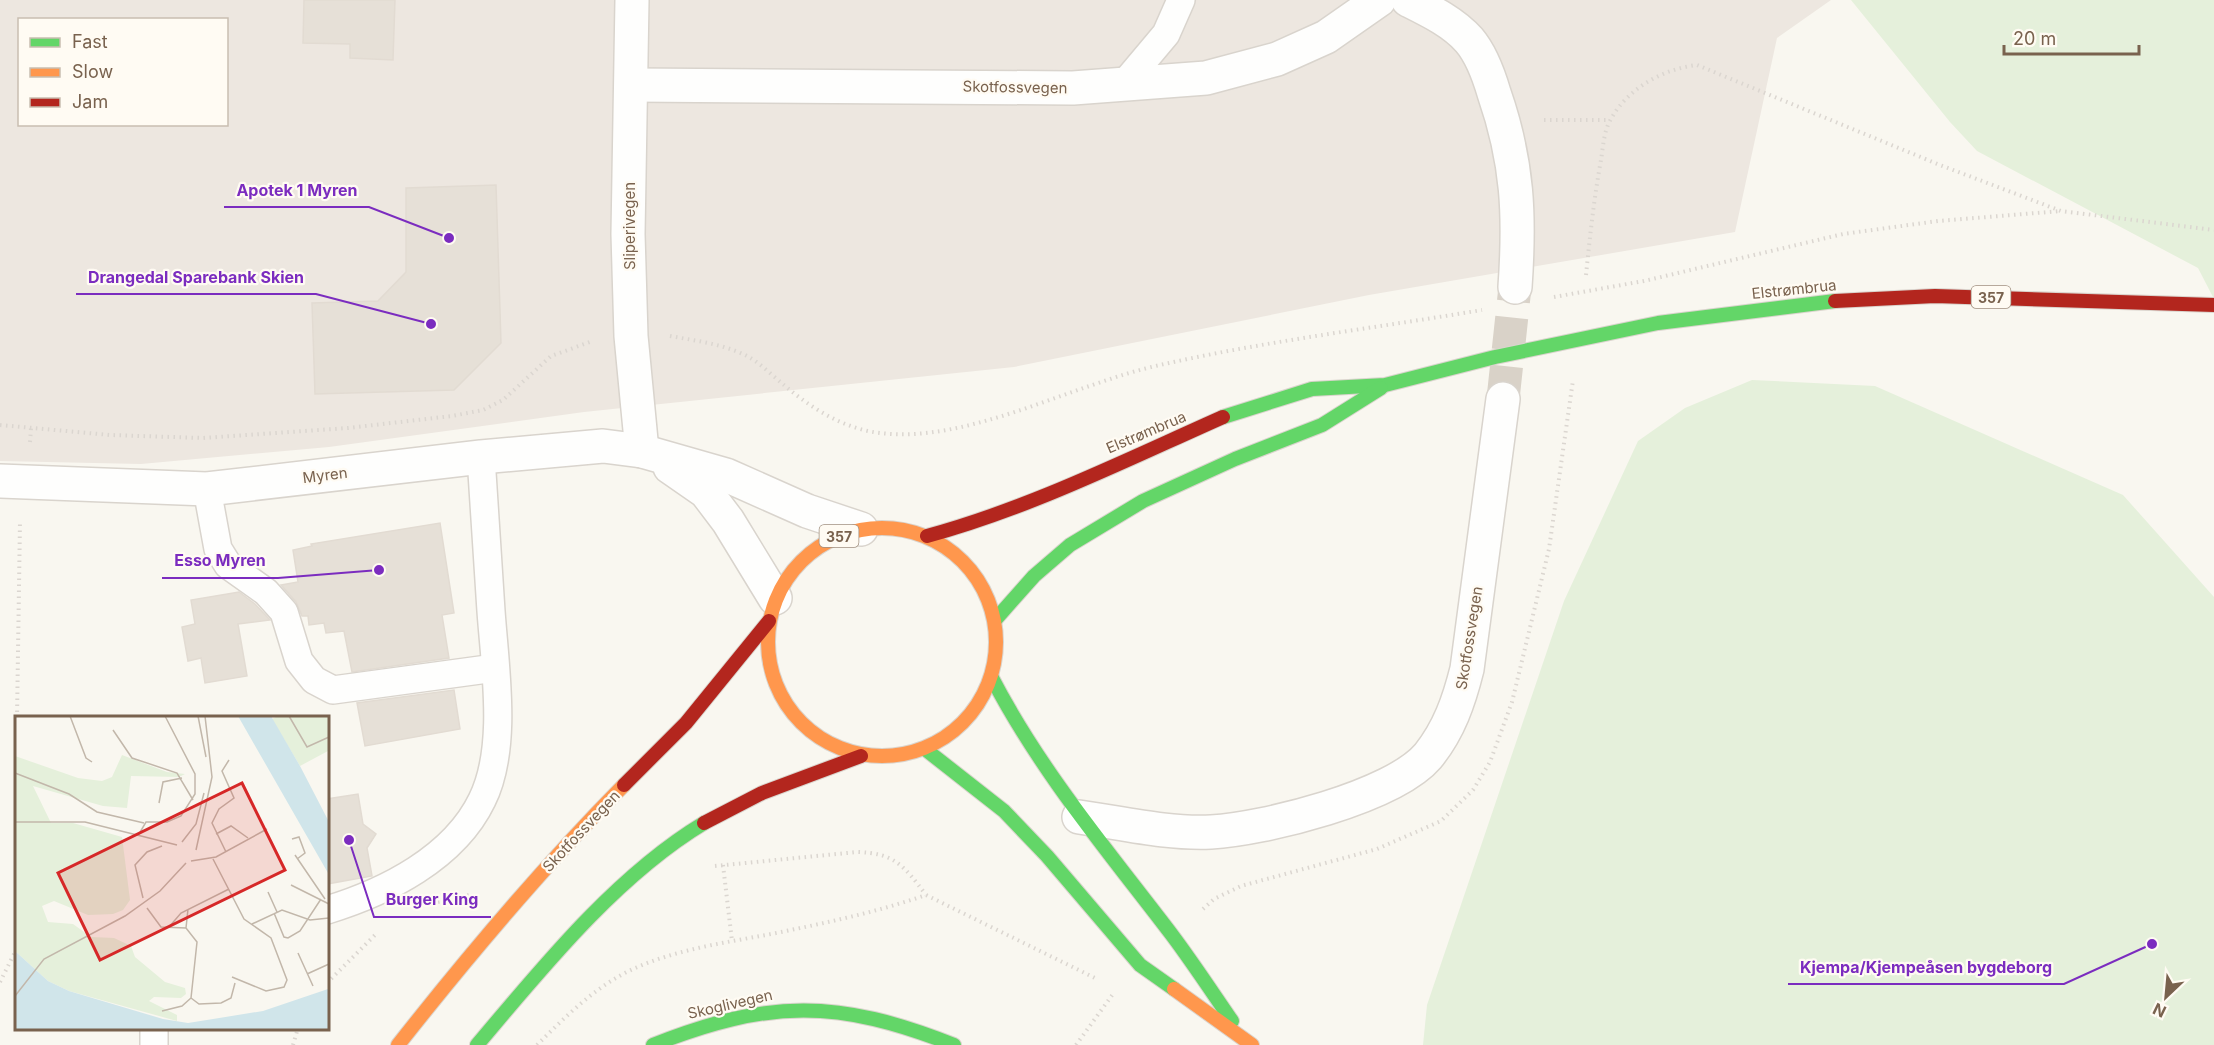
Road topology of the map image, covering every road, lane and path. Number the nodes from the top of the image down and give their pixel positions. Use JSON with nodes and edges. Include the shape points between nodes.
{"nodes":[{"id":1,"x":632,"y":0,"type":"edge"},
{"id":2,"x":1181,"y":0,"type":"edge"},
{"id":3,"x":1379,"y":0,"type":"edge"},
{"id":4,"x":1408,"y":0,"type":"edge"},
{"id":5,"x":1124,"y":84,"type":"junction"},
{"id":6,"x":632,"y":85,"type":"junction"},
{"id":7,"x":1610,"y":120,"type":"junction"},
{"id":8,"x":1504,"y":121,"type":"junction"},
{"id":9,"x":2061,"y":211,"type":"junction"},
{"id":10,"x":2214,"y":230,"type":"edge"},
{"id":11,"x":1586,"y":274,"type":"dead end"},
{"id":12,"x":1515,"y":287,"type":"tunnel mouth"},
{"id":13,"x":1553,"y":297,"type":"dead end"},
{"id":14,"x":2214,"y":305,"type":"edge"},
{"id":15,"x":1484,"y":309,"type":"dead end"},
{"id":16,"x":666,"y":336,"type":"dead end"},
{"id":17,"x":598,"y":339,"type":"dead end"},
{"id":18,"x":1385,"y":385,"type":"junction"},
{"id":19,"x":1503,"y":399,"type":"tunnel mouth"},
{"id":20,"x":0,"y":424,"type":"edge"},
{"id":21,"x":31,"y":428,"type":"junction"},
{"id":22,"x":645,"y":452,"type":"junction"},
{"id":23,"x":481,"y":457,"type":"junction"},
{"id":24,"x":12,"y":481,"type":"edge"},
{"id":25,"x":207,"y":489,"type":"junction"},
{"id":26,"x":861,"y":529,"type":"junction"},
{"id":27,"x":927,"y":536,"type":"junction"},
{"id":28,"x":772,"y":610,"type":"junction"},
{"id":29,"x":995,"y":620,"type":"junction"},
{"id":30,"x":495,"y":668,"type":"junction"},
{"id":31,"x":992,"y":678,"type":"junction"},
{"id":32,"x":17,"y":716,"type":"edge"},
{"id":33,"x":925,"y":749,"type":"junction"},
{"id":34,"x":861,"y":756,"type":"junction"},
{"id":35,"x":1079,"y":818,"type":"junction"},
{"id":36,"x":723,"y":865,"type":"junction"},
{"id":37,"x":712,"y":866,"type":"dead end"},
{"id":38,"x":472,"y":894,"type":"dead end"},
{"id":39,"x":926,"y":895,"type":"junction"},
{"id":40,"x":434,"y":903,"type":"dead end"},
{"id":41,"x":328,"y":910,"type":"edge"},
{"id":42,"x":383,"y":929,"type":"dead end"},
{"id":43,"x":732,"y":941,"type":"junction"},
{"id":44,"x":15,"y":952,"type":"edge"},
{"id":45,"x":0,"y":982,"type":"edge"},
{"id":46,"x":328,"y":982,"type":"edge"},
{"id":47,"x":1106,"y":983,"type":"dead end"},
{"id":48,"x":1116,"y":988,"type":"dead end"},
{"id":49,"x":298,"y":1030,"type":"edge"},
{"id":50,"x":1246,"y":1043,"type":"edge"},
{"id":51,"x":293,"y":1045,"type":"edge"},
{"id":52,"x":398,"y":1045,"type":"edge"},
{"id":53,"x":477,"y":1045,"type":"edge"},
{"id":54,"x":537,"y":1045,"type":"edge"},
{"id":55,"x":653,"y":1045,"type":"edge"},
{"id":56,"x":954,"y":1045,"type":"edge"},
{"id":57,"x":1076,"y":1045,"type":"edge"}],
"edges":[{"from":1,"to":6,"type":"street","name":"Sliperivegen"},
{"from":2,"to":5,"type":"lane","via":[[1166,34]]},
{"from":3,"to":5,"type":"street","name":"Skotfossvegen","via":[[1326,38],[1277,59],[1206,78]]},
{"from":4,"to":8,"type":"street","via":[[1441,16],[1470,40],[1487,72]]},
{"from":5,"to":6,"type":"street","name":"Skotfossvegen","via":[[1073,88]]},
{"from":6,"to":22,"type":"street","name":"Sliperivegen","via":[[628,246],[631,336]]},
{"from":7,"to":8,"type":"path"},
{"from":7,"to":9,"type":"path","via":[[1655,76],[1677,67],[1697,65]]},
{"from":7,"to":11,"type":"path","via":[[1597,183]]},
{"from":8,"to":12,"type":"street","via":[[1518,196]]},
{"from":9,"to":10,"type":"path"},
{"from":9,"to":13,"type":"path","via":[[1843,234],[1644,281]]},
{"from":14,"to":18,"type":"main road","name":"Elstrømbrua","number":"357","via":[[1935,296],[1840,300],[1658,323]]},
{"from":15,"to":16,"type":"path","via":[[1158,365],[962,428],[917,435],[878,433],[839,422],[804,402],[728,346]]},
{"from":17,"to":21,"type":"path","via":[[551,356],[503,400],[483,410],[452,416],[203,438]]},
{"from":18,"to":27,"type":"main road","name":"Elstrømbrua","number":"357","via":[[1312,389],[1223,417],[1027,503]]},
{"from":18,"to":29,"type":"main road","name":"Elstrømbrua","number":"357","via":[[1322,425],[1235,459],[1134,506],[1070,545],[1034,576]]},
{"from":19,"to":35,"type":"street","name":"Skotfossvegen","via":[[1467,669],[1458,703],[1426,758],[1371,792],[1253,826],[1211,832],[1175,831]]},
{"from":20,"to":21,"type":"path"},
{"from":21,"to":24,"type":"path"},
{"from":22,"to":23,"type":"street","name":"Myren","via":[[603,446]]},
{"from":22,"to":26,"type":"street","name":"Myren","via":[[726,475],[807,511]]},
{"from":22,"to":28,"type":"street","name":"Myren","via":[[706,492],[728,521]]},
{"from":23,"to":25,"type":"street","name":"Myren"},
{"from":23,"to":30,"type":"lane"},
{"from":24,"to":25,"type":"street","name":"Myren"},
{"from":24,"to":32,"type":"path","via":[[20,502]]},
{"from":25,"to":30,"type":"lane","via":[[218,549],[228,565],[266,592],[284,612],[299,661],[314,680],[333,690]]},
{"from":26,"to":27,"type":"main road","number":"357","via":[[894,528]]},
{"from":26,"to":28,"type":"main road","number":"357","via":[[834,537],[809,553],[790,573]]},
{"from":27,"to":29,"type":"main road","number":"357","via":[[971,570],[986,594]]},
{"from":28,"to":34,"type":"main road","number":"357","via":[[767,651],[787,708],[807,730],[832,746]]},
{"from":28,"to":52,"type":"main road","name":"Skotfossvegen","number":"357","via":[[734,667],[687,723],[570,840]]},
{"from":29,"to":31,"type":"main road","number":"357","via":[[997,649]]},
{"from":30,"to":41,"type":"lane","via":[[496,741],[492,773],[470,822],[437,854],[392,885]]},
{"from":31,"to":33,"type":"main road","number":"357","via":[[966,721]]},
{"from":31,"to":35,"type":"main road","via":[[1011,717]]},
{"from":33,"to":34,"type":"main road","number":"357","via":[[893,757]]},
{"from":33,"to":50,"type":"main road","via":[[1004,811],[1140,965]]},
{"from":34,"to":53,"type":"main road","number":"357","via":[[728,809],[684,837],[594,917]]},
{"from":35,"to":50,"type":"main road","via":[[1173,937]]},
{"from":36,"to":37,"type":"path"},
{"from":36,"to":39,"type":"path","via":[[877,852],[892,857]]},
{"from":36,"to":43,"type":"path"},
{"from":38,"to":40,"type":"path"},
{"from":39,"to":43,"type":"path","via":[[840,920]]},
{"from":39,"to":47,"type":"path"},
{"from":42,"to":46,"type":"path"},
{"from":43,"to":54,"type":"path","via":[[674,955],[634,969],[600,987]]},
{"from":44,"to":45,"type":"path"},
{"from":48,"to":57,"type":"path"},
{"from":49,"to":51,"type":"path"},
{"from":55,"to":56,"type":"main road","name":"Skoglivegen","via":[[714,1022],[790,1007],[832,1008],[871,1015],[911,1026]]}]}
